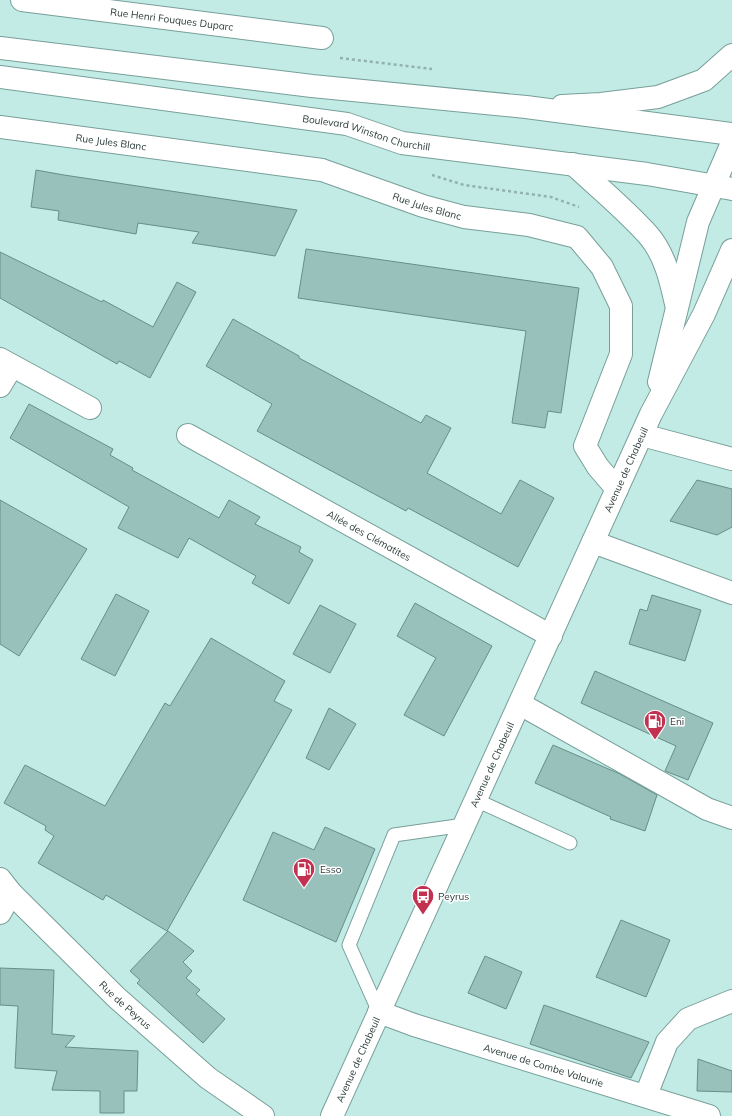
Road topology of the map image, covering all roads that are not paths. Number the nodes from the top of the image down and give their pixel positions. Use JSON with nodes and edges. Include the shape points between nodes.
{"nodes":[{"id":1,"x":22,"y":0,"type":"edge"},
{"id":2,"x":151,"y":8,"type":"edge"},
{"id":3,"x":322,"y":38,"type":"dead end"},
{"id":4,"x":0,"y":48,"type":"edge"},
{"id":5,"x":732,"y":55,"type":"edge"},
{"id":6,"x":0,"y":77,"type":"edge"},
{"id":7,"x":526,"y":107,"type":"junction"},
{"id":8,"x":0,"y":127,"type":"edge"},
{"id":9,"x":732,"y":134,"type":"edge"},
{"id":10,"x":732,"y":143,"type":"edge"},
{"id":11,"x":573,"y":164,"type":"junction"},
{"id":12,"x":722,"y":187,"type":"edge"},
{"id":13,"x":732,"y":250,"type":"edge"},
{"id":14,"x":732,"y":291,"type":"edge"},
{"id":15,"x":676,"y":308,"type":"junction"},
{"id":16,"x":704,"y":314,"type":"junction"},
{"id":17,"x":6,"y":362,"type":"edge"},
{"id":18,"x":0,"y":386,"type":"edge"},
{"id":19,"x":90,"y":408,"type":"dead end"},
{"id":20,"x":651,"y":414,"type":"junction"},
{"id":21,"x":188,"y":435,"type":"dead end"},
{"id":22,"x":642,"y":435,"type":"junction"},
{"id":23,"x":732,"y":459,"type":"edge"},
{"id":24,"x":618,"y":489,"type":"junction"},
{"id":25,"x":593,"y":542,"type":"junction"},
{"id":26,"x":732,"y":593,"type":"edge"},
{"id":27,"x":550,"y":636,"type":"junction"},
{"id":28,"x":520,"y":704,"type":"junction"},
{"id":29,"x":476,"y":800,"type":"junction"},
{"id":30,"x":732,"y":818,"type":"edge"},
{"id":31,"x":464,"y":825,"type":"junction"},
{"id":32,"x":570,"y":843,"type":"dead end"},
{"id":33,"x":6,"y":886,"type":"edge"},
{"id":34,"x":0,"y":913,"type":"edge"},
{"id":35,"x":732,"y":1001,"type":"edge"},
{"id":36,"x":379,"y":1012,"type":"junction"},
{"id":37,"x":646,"y":1095,"type":"junction"},
{"id":38,"x":263,"y":1116,"type":"edge"},
{"id":39,"x":332,"y":1116,"type":"edge"},
{"id":40,"x":709,"y":1116,"type":"edge"}],
"edges":[{"from":1,"to":2,"type":"main road","name":"Rue Henri Fouques Duparc"},
{"from":2,"to":3,"type":"main road","name":"Rue Henri Fouques Duparc"},
{"from":4,"to":7,"type":"main road","via":[[312,86]]},
{"from":5,"to":7,"type":"main road","via":[[704,80],[658,97],[601,104]]},
{"from":6,"to":11,"type":"main road","name":"Boulevard Winston Churchill","via":[[347,124],[402,143]]},
{"from":7,"to":9,"type":"main road"},
{"from":8,"to":24,"type":"main road","name":"Rue Jules Blanc","via":[[322,170],[423,206],[464,217],[529,225],[577,237],[602,267],[621,306],[621,354],[585,446],[598,467]]},
{"from":10,"to":12,"type":"main road","name":"Avenue de Chabeuil"},
{"from":11,"to":12,"type":"main road","name":"Boulevard Winston Churchill"},
{"from":11,"to":15,"type":"main road","via":[[650,237],[670,277]]},
{"from":12,"to":15,"type":"main road","name":"Avenue de Chabeuil","via":[[698,222]]},
{"from":13,"to":16,"type":"main road","name":"Avenue de Chabeuil"},
{"from":14,"to":16,"type":"main road","name":"Avenue de Chabeuil"},
{"from":15,"to":20,"type":"main road","name":"Avenue de Chabeuil"},
{"from":16,"to":20,"type":"main road","name":"Avenue de Chabeuil"},
{"from":17,"to":18,"type":"main road"},
{"from":17,"to":19,"type":"main road"},
{"from":20,"to":22,"type":"main road","name":"Avenue de Chabeuil"},
{"from":21,"to":27,"type":"main road","name":"Allée des Clématites"},
{"from":22,"to":23,"type":"main road"},
{"from":22,"to":24,"type":"main road","name":"Avenue de Chabeuil"},
{"from":24,"to":25,"type":"main road","name":"Avenue de Chabeuil"},
{"from":25,"to":26,"type":"main road"},
{"from":25,"to":27,"type":"main road","name":"Avenue de Chabeuil"},
{"from":27,"to":28,"type":"main road","name":"Avenue de Chabeuil"},
{"from":28,"to":29,"type":"main road","name":"Avenue de Chabeuil"},
{"from":28,"to":30,"type":"main road","via":[[707,809]]},
{"from":29,"to":31,"type":"main road","name":"Avenue de Chabeuil"},
{"from":29,"to":32,"type":"lane"},
{"from":31,"to":36,"type":"main road","name":"Avenue de Chabeuil"},
{"from":31,"to":36,"type":"lane","via":[[394,835],[349,945]]},
{"from":33,"to":34,"type":"main road"},
{"from":33,"to":38,"type":"main road","name":"Rue de Peyrus","via":[[129,1008],[208,1078]]},
{"from":35,"to":37,"type":"main road","via":[[688,1019],[667,1042]]},
{"from":36,"to":37,"type":"main road","name":"Avenue de Combe Valaurie","via":[[414,1025]]},
{"from":36,"to":39,"type":"main road","name":"Avenue de Chabeuil"},
{"from":37,"to":40,"type":"main road","name":"Avenue de Combe Valaurie"}]}
